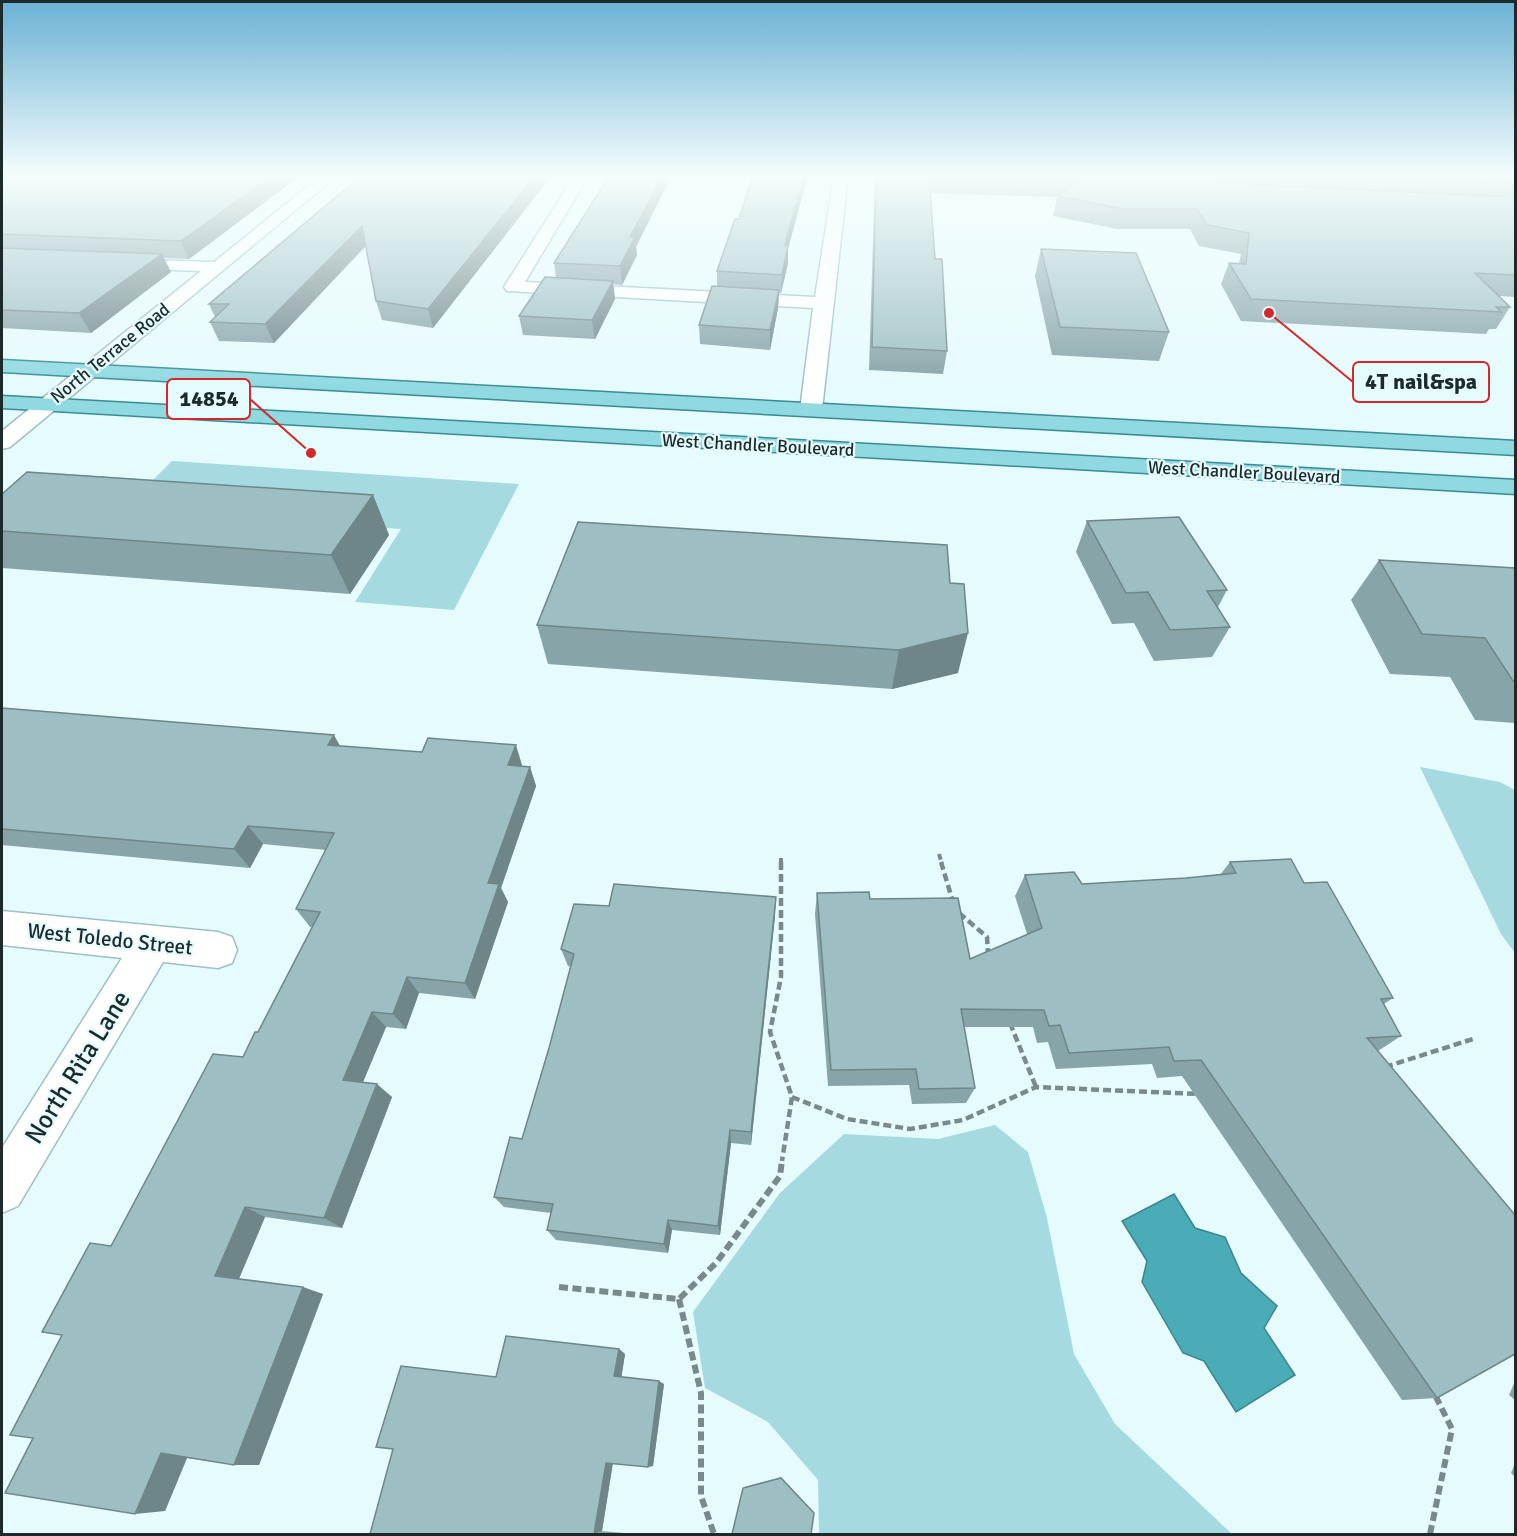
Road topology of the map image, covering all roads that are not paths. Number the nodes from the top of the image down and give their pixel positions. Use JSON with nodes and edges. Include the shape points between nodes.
{"nodes":[{"id":1,"x":243,"y":247,"type":"edge"},
{"id":2,"x":537,"y":247,"type":"edge"},
{"id":3,"x":831,"y":247,"type":"edge"},
{"id":4,"x":105,"y":262,"type":"edge"},
{"id":5,"x":218,"y":267,"type":"junction"},
{"id":6,"x":823,"y":303,"type":"junction"},
{"id":7,"x":2,"y":366,"type":"edge"},
{"id":8,"x":88,"y":371,"type":"junction"},
{"id":9,"x":2,"y":402,"type":"edge"},
{"id":10,"x":45,"y":405,"type":"junction"},
{"id":11,"x":811,"y":410,"type":"junction"},
{"id":12,"x":1203,"y":431,"type":"junction"},
{"id":13,"x":2,"y":442,"type":"edge"},
{"id":14,"x":1515,"y":448,"type":"edge"},
{"id":15,"x":1218,"y":470,"type":"junction"},
{"id":16,"x":1515,"y":487,"type":"edge"},
{"id":17,"x":2,"y":928,"type":"edge"},
{"id":18,"x":153,"y":943,"type":"junction"},
{"id":19,"x":218,"y":950,"type":"dead end"},
{"id":20,"x":2,"y":1190,"type":"edge"}],
"edges":[{"from":1,"to":5,"type":"street","name":"North Terrace Road"},
{"from":2,"to":6,"type":"street","via":[[513,286]]},
{"from":3,"to":6,"type":"street"},
{"from":4,"to":5,"type":"street"},
{"from":5,"to":8,"type":"street","name":"North Terrace Road"},
{"from":6,"to":11,"type":"street"},
{"from":7,"to":8,"type":"main road","name":"West Chandler Boulevard"},
{"from":8,"to":10,"type":"street","name":"North Terrace Road"},
{"from":8,"to":11,"type":"main road","name":"West Chandler Boulevard"},
{"from":9,"to":10,"type":"main road","name":"West Chandler Boulevard"},
{"from":10,"to":13,"type":"street","name":"North Terrace Road"},
{"from":10,"to":15,"type":"main road","name":"West Chandler Boulevard"},
{"from":11,"to":12,"type":"main road","name":"West Chandler Boulevard"},
{"from":12,"to":14,"type":"main road","name":"West Chandler Boulevard"},
{"from":12,"to":15,"type":"main road"},
{"from":15,"to":16,"type":"main road","name":"West Chandler Boulevard"},
{"from":17,"to":18,"type":"street","name":"West Toledo Street"},
{"from":18,"to":19,"type":"street","name":"West Toledo Street"},
{"from":18,"to":20,"type":"street","name":"North Rita Lane"}]}
